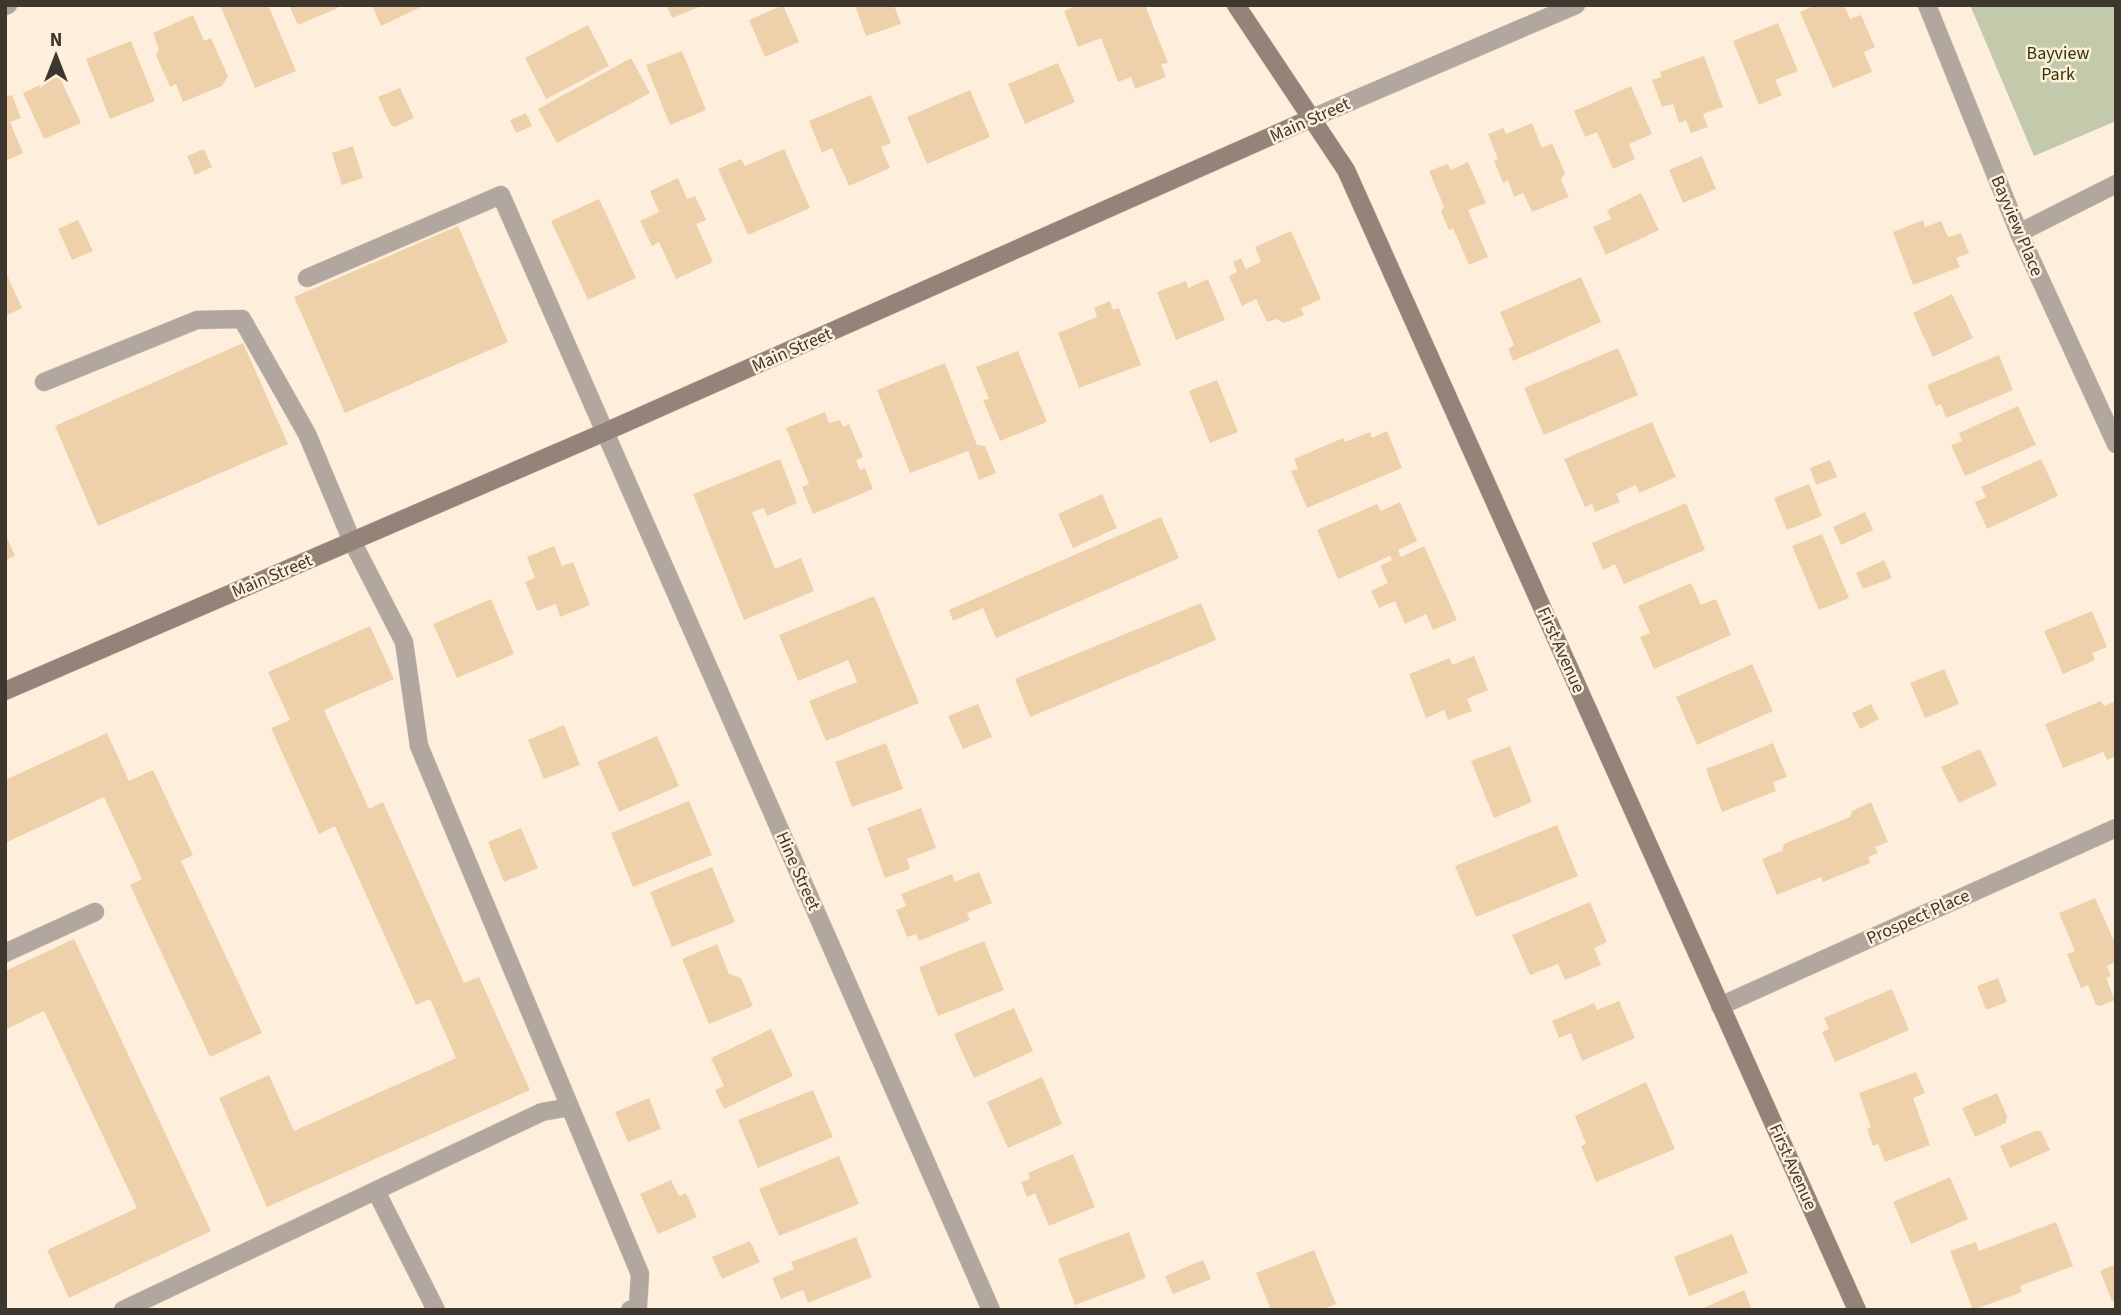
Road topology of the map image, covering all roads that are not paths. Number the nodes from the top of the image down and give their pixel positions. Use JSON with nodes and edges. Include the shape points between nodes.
{"nodes":[{"id":1,"x":1237,"y":5,"type":"edge"},
{"id":2,"x":1576,"y":5,"type":"edge"},
{"id":3,"x":1927,"y":5,"type":"edge"},
{"id":4,"x":1312,"y":118,"type":"junction"},
{"id":5,"x":2116,"y":184,"type":"edge"},
{"id":6,"x":2019,"y":233,"type":"junction"},
{"id":7,"x":307,"y":278,"type":"dead end"},
{"id":8,"x":44,"y":382,"type":"dead end"},
{"id":9,"x":605,"y":432,"type":"junction"},
{"id":10,"x":2116,"y":444,"type":"edge"},
{"id":11,"x":352,"y":541,"type":"junction"},
{"id":12,"x":5,"y":691,"type":"edge"},
{"id":13,"x":2116,"y":828,"type":"edge"},
{"id":14,"x":95,"y":912,"type":"dead end"},
{"id":15,"x":5,"y":953,"type":"edge"},
{"id":16,"x":1720,"y":1006,"type":"junction"},
{"id":17,"x":570,"y":1107,"type":"junction"},
{"id":18,"x":376,"y":1191,"type":"junction"},
{"id":19,"x":123,"y":1310,"type":"edge"},
{"id":20,"x":436,"y":1310,"type":"edge"},
{"id":21,"x":630,"y":1310,"type":"edge"},
{"id":22,"x":991,"y":1310,"type":"edge"},
{"id":23,"x":1857,"y":1310,"type":"edge"}],
"edges":[{"from":1,"to":4,"type":"street","name":"First Avenue"},
{"from":2,"to":4,"type":"street","name":"Main Street"},
{"from":3,"to":6,"type":"street","name":"Bayview Place"},
{"from":4,"to":9,"type":"street","name":"Main Street"},
{"from":4,"to":16,"type":"street","name":"First Avenue","via":[[1346,170]]},
{"from":5,"to":6,"type":"street"},
{"from":6,"to":10,"type":"street","name":"Bayview Place"},
{"from":7,"to":9,"type":"street","name":"Hine Street","via":[[500,195]]},
{"from":8,"to":11,"type":"street","via":[[197,320],[242,318],[307,434]]},
{"from":9,"to":11,"type":"street","name":"Main Street"},
{"from":9,"to":22,"type":"street","name":"Hine Street"},
{"from":11,"to":12,"type":"street","name":"Main Street"},
{"from":11,"to":17,"type":"street","via":[[404,642],[419,746]]},
{"from":13,"to":16,"type":"street","name":"Prospect Place"},
{"from":14,"to":15,"type":"street"},
{"from":16,"to":23,"type":"street","name":"First Avenue"},
{"from":17,"to":18,"type":"street","via":[[542,1112]]},
{"from":17,"to":21,"type":"street","via":[[640,1275],[638,1306]]},
{"from":18,"to":19,"type":"street"},
{"from":18,"to":20,"type":"street"}]}
